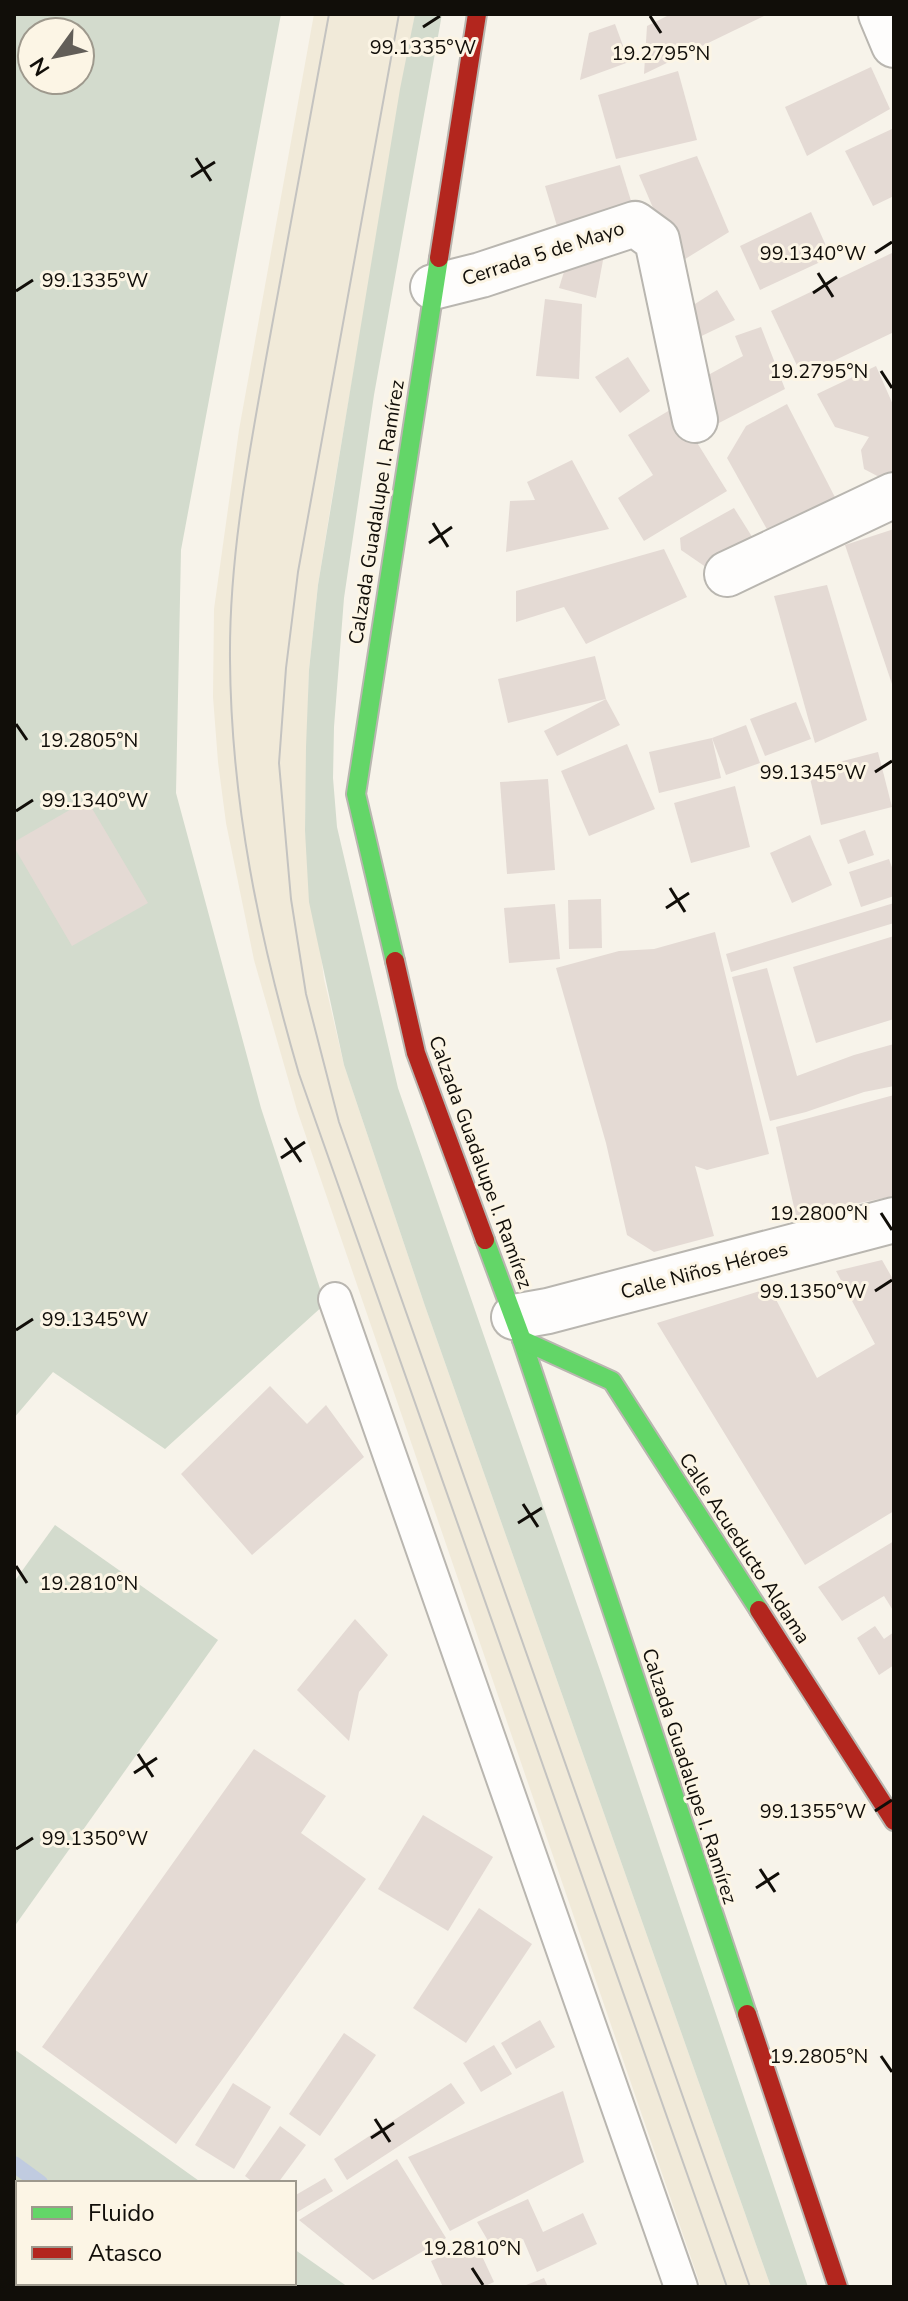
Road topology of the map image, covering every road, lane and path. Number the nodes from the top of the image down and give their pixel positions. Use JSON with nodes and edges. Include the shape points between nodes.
{"nodes":[{"id":1,"x":477,"y":14,"type":"edge"},
{"id":2,"x":881,"y":14,"type":"edge"},
{"id":3,"x":894,"y":45,"type":"edge"},
{"id":4,"x":433,"y":287,"type":"junction"},
{"id":5,"x":695,"y":420,"type":"dead end"},
{"id":6,"x":894,"y":495,"type":"edge"},
{"id":7,"x":727,"y":574,"type":"dead end"},
{"id":8,"x":894,"y":1220,"type":"edge"},
{"id":9,"x":335,"y":1299,"type":"dead end"},
{"id":10,"x":518,"y":1328,"type":"junction"},
{"id":11,"x":894,"y":1821,"type":"edge"},
{"id":12,"x":681,"y":2287,"type":"edge"},
{"id":13,"x":838,"y":2287,"type":"edge"}],
"edges":[{"from":1,"to":4,"type":"main road","name":"Calzada Guadalupe I. Ramírez"},
{"from":2,"to":3,"type":"street"},
{"from":4,"to":5,"type":"street","name":"Cerrada 5 de Mayo","via":[[635,224],[657,240]]},
{"from":4,"to":10,"type":"main road","name":"Calzada Guadalupe I. Ramírez","via":[[356,794],[416,1053]]},
{"from":6,"to":7,"type":"street"},
{"from":8,"to":10,"type":"street","name":"Calle Niños Héroes","via":[[548,1311]]},
{"from":9,"to":12,"type":"lane"},
{"from":10,"to":11,"type":"main road","name":"Calle Acueducto Aldama","via":[[612,1381]]},
{"from":10,"to":13,"type":"main road","name":"Calzada Guadalupe I. Ramírez"}]}
